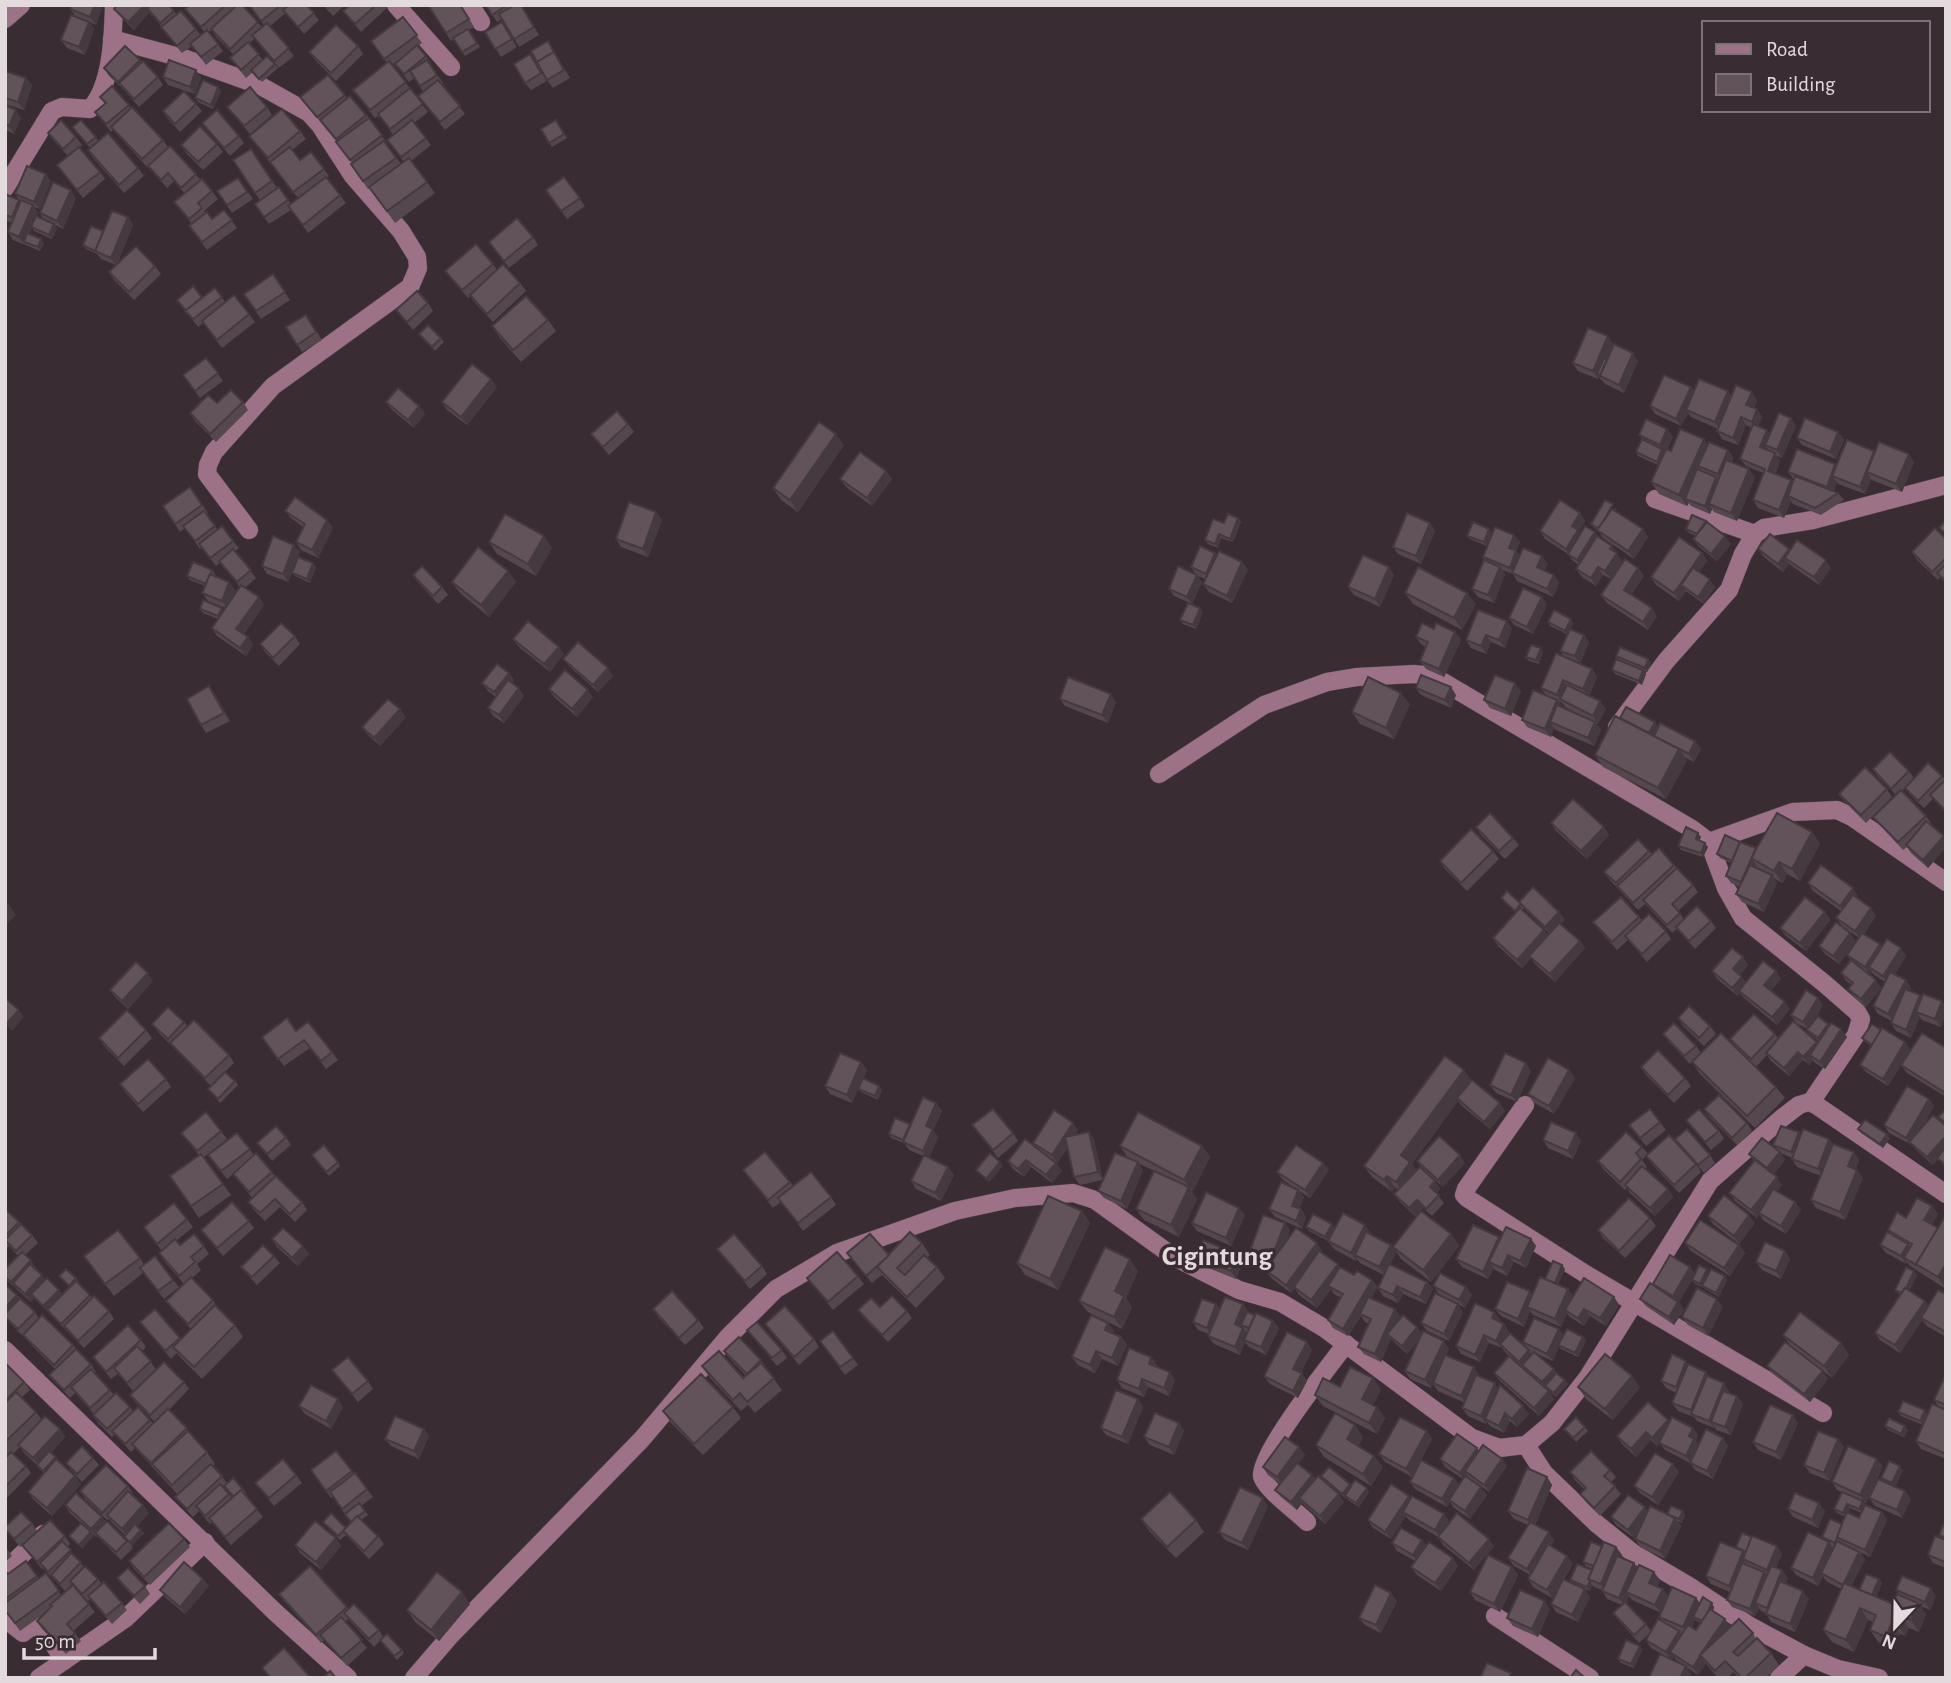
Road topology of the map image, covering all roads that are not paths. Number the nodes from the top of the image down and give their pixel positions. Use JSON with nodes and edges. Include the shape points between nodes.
{"nodes":[{"id":1,"x":21,"y":5,"type":"edge"},
{"id":2,"x":114,"y":5,"type":"edge"},
{"id":3,"x":396,"y":5,"type":"edge"},
{"id":4,"x":470,"y":5,"type":"edge"},
{"id":5,"x":5,"y":19,"type":"edge"},
{"id":6,"x":481,"y":22,"type":"dead end"},
{"id":7,"x":112,"y":39,"type":"junction"},
{"id":8,"x":451,"y":67,"type":"dead end"},
{"id":9,"x":5,"y":188,"type":"edge"},
{"id":10,"x":1946,"y":485,"type":"edge"},
{"id":11,"x":1655,"y":499,"type":"edge"},
{"id":12,"x":249,"y":530,"type":"dead end"},
{"id":13,"x":1755,"y":534,"type":"junction"},
{"id":14,"x":1610,"y":736,"type":"edge"},
{"id":15,"x":1159,"y":774,"type":"dead end"},
{"id":16,"x":1709,"y":842,"type":"junction"},
{"id":17,"x":1946,"y":882,"type":"edge"},
{"id":18,"x":1811,"y":1102,"type":"junction"},
{"id":19,"x":1525,"y":1105,"type":"dead end"},
{"id":20,"x":1946,"y":1194,"type":"edge"},
{"id":21,"x":1634,"y":1302,"type":"junction"},
{"id":22,"x":1346,"y":1344,"type":"junction"},
{"id":23,"x":5,"y":1350,"type":"edge"},
{"id":24,"x":1823,"y":1413,"type":"dead end"},
{"id":25,"x":1525,"y":1445,"type":"junction"},
{"id":26,"x":1307,"y":1522,"type":"dead end"},
{"id":27,"x":46,"y":1531,"type":"edge"},
{"id":28,"x":205,"y":1542,"type":"junction"},
{"id":29,"x":5,"y":1571,"type":"edge"},
{"id":30,"x":1495,"y":1616,"type":"dead end"},
{"id":31,"x":5,"y":1619,"type":"edge"},
{"id":32,"x":1804,"y":1655,"type":"junction"},
{"id":33,"x":64,"y":1661,"type":"junction"},
{"id":34,"x":39,"y":1678,"type":"edge"},
{"id":35,"x":348,"y":1678,"type":"edge"},
{"id":36,"x":414,"y":1678,"type":"edge"},
{"id":37,"x":1590,"y":1678,"type":"edge"},
{"id":38,"x":1779,"y":1678,"type":"edge"},
{"id":39,"x":1879,"y":1678,"type":"edge"}],
"edges":[{"from":1,"to":5,"type":"street"},
{"from":2,"to":7,"type":"street"},
{"from":3,"to":8,"type":"street"},
{"from":4,"to":6,"type":"street"},
{"from":7,"to":9,"type":"street","via":[[98,101],[90,109],[61,107],[52,111]]},
{"from":7,"to":12,"type":"street","via":[[259,85],[309,113],[417,257],[410,287],[273,386],[214,452],[207,474]]},
{"from":10,"to":13,"type":"street","via":[[1764,528]]},
{"from":11,"to":13,"type":"street"},
{"from":13,"to":14,"type":"street","via":[[1729,590],[1666,661]]},
{"from":15,"to":16,"type":"street","via":[[1264,705],[1327,682],[1433,676],[1590,762]]},
{"from":16,"to":17,"type":"street","via":[[1793,812],[1837,810]]},
{"from":16,"to":18,"type":"street","via":[[1743,918],[1861,1019],[1856,1035]]},
{"from":18,"to":20,"type":"street"},
{"from":18,"to":21,"type":"street","via":[[1782,1118],[1710,1181]]},
{"from":19,"to":21,"type":"street","via":[[1464,1195]]},
{"from":21,"to":24,"type":"street"},
{"from":21,"to":25,"type":"street","via":[[1588,1377],[1552,1423]]},
{"from":22,"to":25,"type":"street","via":[[1472,1438],[1499,1448]]},
{"from":22,"to":26,"type":"street","via":[[1263,1464],[1266,1485]]},
{"from":22,"to":36,"type":"street","via":[[1280,1302],[1239,1290],[1174,1257],[1095,1200],[1073,1193],[1015,1198],[955,1211],[838,1253],[776,1290],[728,1337],[642,1439]]},
{"from":23,"to":28,"type":"street"},
{"from":25,"to":32,"type":"street","via":[[1544,1473],[1633,1553]]},
{"from":27,"to":29,"type":"street"},
{"from":28,"to":33,"type":"street","via":[[126,1618]]},
{"from":28,"to":35,"type":"street"},
{"from":30,"to":37,"type":"street"},
{"from":31,"to":33,"type":"street","via":[[23,1633],[37,1626]]},
{"from":32,"to":38,"type":"street"},
{"from":32,"to":39,"type":"street"},
{"from":33,"to":34,"type":"street"}]}
